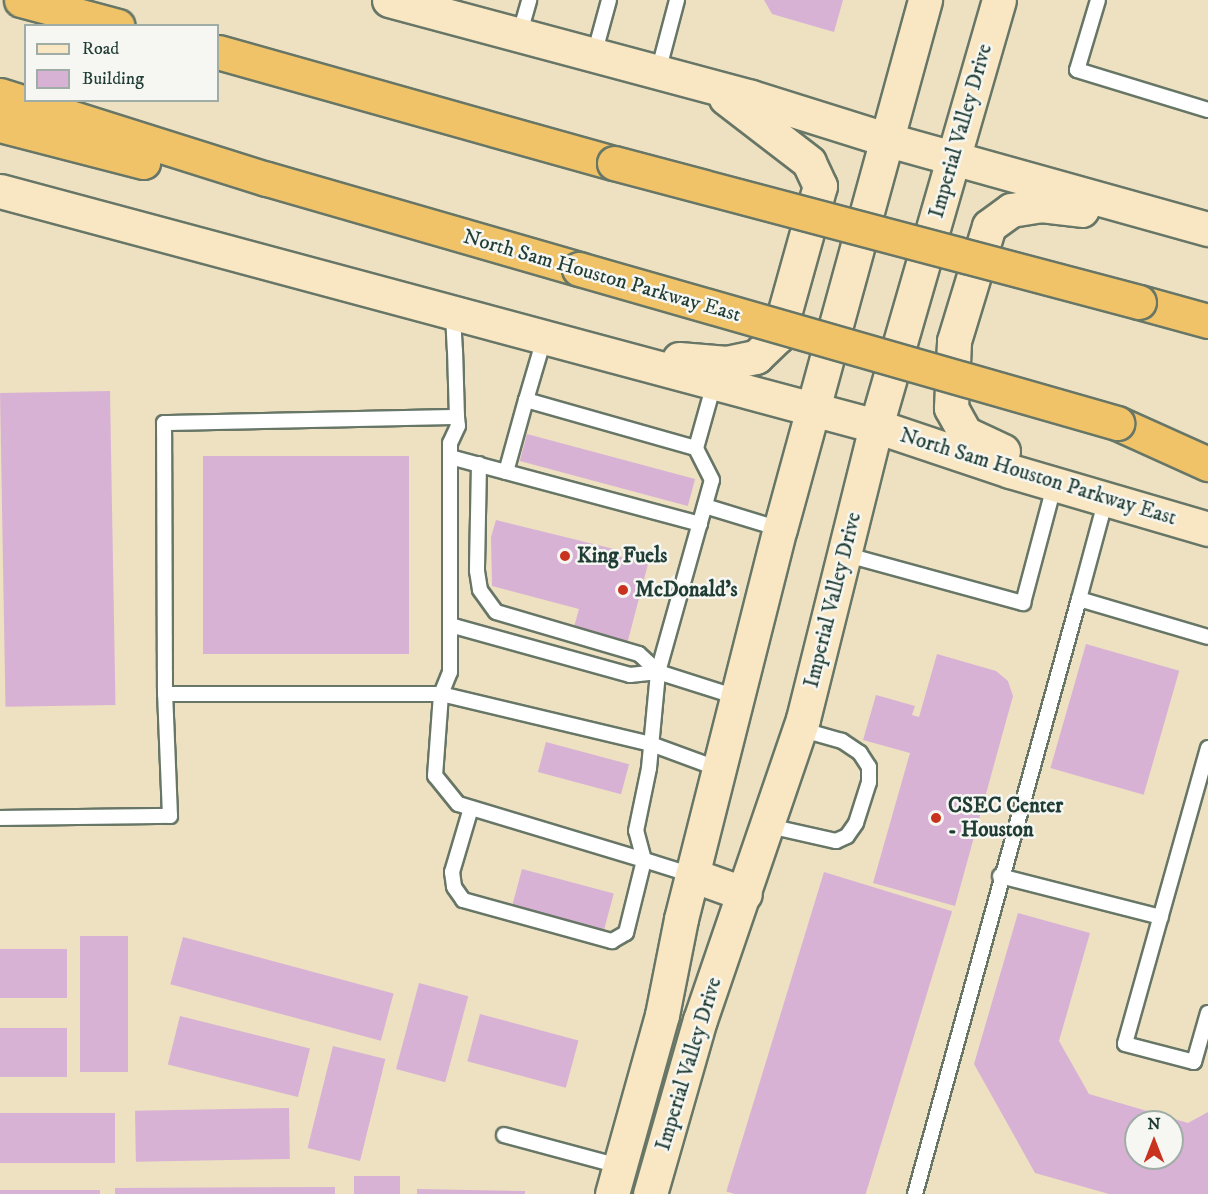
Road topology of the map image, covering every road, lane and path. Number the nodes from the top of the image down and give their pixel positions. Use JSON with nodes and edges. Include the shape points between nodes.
{"nodes":[{"id":1,"x":21,"y":0,"type":"edge"},
{"id":2,"x":66,"y":0,"type":"edge"},
{"id":3,"x":389,"y":0,"type":"edge"},
{"id":4,"x":529,"y":0,"type":"edge"},
{"id":5,"x":609,"y":0,"type":"edge"},
{"id":6,"x":677,"y":0,"type":"edge"},
{"id":7,"x":925,"y":0,"type":"edge"},
{"id":8,"x":999,"y":0,"type":"edge"},
{"id":9,"x":1098,"y":0,"type":"edge"},
{"id":10,"x":111,"y":24,"type":"edge"},
{"id":11,"x":130,"y":24,"type":"edge"},
{"id":12,"x":519,"y":36,"type":"junction"},
{"id":13,"x":219,"y":52,"type":"edge"},
{"id":14,"x":594,"y":56,"type":"junction"},
{"id":15,"x":658,"y":72,"type":"junction"},
{"id":16,"x":710,"y":86,"type":"junction"},
{"id":17,"x":0,"y":96,"type":"edge"},
{"id":18,"x":1208,"y":110,"type":"edge"},
{"id":19,"x":0,"y":124,"type":"edge"},
{"id":20,"x":885,"y":139,"type":"junction"},
{"id":21,"x":953,"y":158,"type":"junction"},
{"id":22,"x":0,"y":191,"type":"edge"},
{"id":23,"x":363,"y":206,"type":"junction"},
{"id":24,"x":1167,"y":219,"type":"junction"},
{"id":25,"x":1208,"y":229,"type":"edge"},
{"id":26,"x":453,"y":315,"type":"junction"},
{"id":27,"x":1208,"y":321,"type":"edge"},
{"id":28,"x":544,"y":339,"type":"junction"},
{"id":29,"x":587,"y":351,"type":"junction"},
{"id":30,"x":714,"y":384,"type":"junction"},
{"id":31,"x":526,"y":400,"type":"junction"},
{"id":32,"x":811,"y":410,"type":"junction"},
{"id":33,"x":457,"y":417,"type":"junction"},
{"id":34,"x":1117,"y":423,"type":"junction"},
{"id":35,"x":876,"y":426,"type":"junction"},
{"id":36,"x":1208,"y":445,"type":"edge"},
{"id":37,"x":696,"y":448,"type":"junction"},
{"id":38,"x":450,"y":457,"type":"junction"},
{"id":39,"x":479,"y":464,"type":"junction"},
{"id":40,"x":1208,"y":464,"type":"edge"},
{"id":41,"x":506,"y":472,"type":"junction"},
{"id":42,"x":1051,"y":482,"type":"junction"},
{"id":43,"x":1106,"y":500,"type":"junction"},
{"id":44,"x":705,"y":506,"type":"junction"},
{"id":45,"x":700,"y":524,"type":"junction"},
{"id":46,"x":780,"y":529,"type":"junction"},
{"id":47,"x":1208,"y":529,"type":"edge"},
{"id":48,"x":844,"y":554,"type":"junction"},
{"id":49,"x":1079,"y":599,"type":"junction"},
{"id":50,"x":450,"y":625,"type":"junction"},
{"id":51,"x":1208,"y":637,"type":"edge"},
{"id":52,"x":658,"y":672,"type":"junction"},
{"id":53,"x":165,"y":694,"type":"junction"},
{"id":54,"x":441,"y":694,"type":"junction"},
{"id":55,"x":737,"y":697,"type":"junction"},
{"id":56,"x":800,"y":729,"type":"junction"},
{"id":57,"x":651,"y":744,"type":"junction"},
{"id":58,"x":1208,"y":748,"type":"edge"},
{"id":59,"x":719,"y":769,"type":"junction"},
{"id":60,"x":471,"y":808,"type":"junction"},
{"id":61,"x":0,"y":818,"type":"edge"},
{"id":62,"x":769,"y":826,"type":"junction"},
{"id":63,"x":644,"y":860,"type":"junction"},
{"id":64,"x":692,"y":875,"type":"junction"},
{"id":65,"x":1000,"y":876,"type":"junction"},
{"id":66,"x":745,"y":894,"type":"junction"},
{"id":67,"x":1161,"y":916,"type":"junction"},
{"id":68,"x":1208,"y":1013,"type":"edge"},
{"id":69,"x":504,"y":1135,"type":"dead end"},
{"id":70,"x":615,"y":1180,"type":"edge"},
{"id":71,"x":650,"y":1194,"type":"edge"},
{"id":72,"x":915,"y":1194,"type":"edge"}],
"edges":[{"from":1,"to":10,"type":"highway"},
{"from":2,"to":11,"type":"highway"},
{"from":3,"to":12,"type":"main road"},
{"from":4,"to":12,"type":"lane"},
{"from":5,"to":14,"type":"lane"},
{"from":6,"to":15,"type":"lane"},
{"from":7,"to":20,"type":"main road","name":"Imperial Valley Drive"},
{"from":8,"to":21,"type":"main road","name":"Imperial Valley Drive"},
{"from":9,"to":18,"type":"lane","via":[[1077,70]]},
{"from":12,"to":14,"type":"main road"},
{"from":13,"to":27,"type":"highway","bridge":true,"via":[[614,163]]},
{"from":14,"to":15,"type":"main road"},
{"from":15,"to":16,"type":"main road"},
{"from":16,"to":20,"type":"main road"},
{"from":16,"to":29,"type":"main road","via":[[809,162],[820,186],[778,336],[756,357],[727,363]]},
{"from":17,"to":23,"type":"highway","name":"North Sam Houston Parkway East"},
{"from":19,"to":23,"type":"highway","via":[[269,195]]},
{"from":20,"to":21,"type":"main road"},
{"from":20,"to":32,"type":"main road","name":"Imperial Valley Drive"},
{"from":21,"to":24,"type":"main road"},
{"from":21,"to":35,"type":"main road","name":"Imperial Valley Drive"},
{"from":22,"to":26,"type":"main road","name":"North Sam Houston Parkway East"},
{"from":23,"to":34,"type":"highway","name":"North Sam Houston Parkway East","bridge":true},
{"from":24,"to":25,"type":"main road"},
{"from":24,"to":42,"type":"main road","via":[[1041,205],[1011,210],[989,226],[954,341],[951,408],[965,432],[1006,452]]},
{"from":26,"to":28,"type":"main road","name":"North Sam Houston Parkway East"},
{"from":26,"to":33,"type":"lane"},
{"from":28,"to":29,"type":"main road","name":"North Sam Houston Parkway East"},
{"from":28,"to":31,"type":"lane"},
{"from":29,"to":30,"type":"main road","name":"North Sam Houston Parkway East"},
{"from":30,"to":32,"type":"main road","name":"North Sam Houston Parkway East"},
{"from":30,"to":37,"type":"lane"},
{"from":31,"to":37,"type":"lane"},
{"from":31,"to":41,"type":"lane"},
{"from":32,"to":35,"type":"main road","name":"North Sam Houston Parkway East"},
{"from":32,"to":46,"type":"main road","name":"Imperial Valley Drive"},
{"from":33,"to":38,"type":"lane"},
{"from":33,"to":53,"type":"lane","via":[[164,423]]},
{"from":34,"to":36,"type":"highway","name":"North Sam Houston Parkway East"},
{"from":34,"to":40,"type":"highway"},
{"from":35,"to":42,"type":"main road","name":"North Sam Houston Parkway East"},
{"from":35,"to":48,"type":"main road","name":"Imperial Valley Drive"},
{"from":37,"to":44,"type":"lane","via":[[712,480]]},
{"from":38,"to":39,"type":"lane"},
{"from":38,"to":50,"type":"lane"},
{"from":39,"to":41,"type":"lane"},
{"from":39,"to":52,"type":"lane","via":[[477,571],[480,591],[496,612],[639,654]]},
{"from":41,"to":45,"type":"lane"},
{"from":42,"to":43,"type":"main road","name":"North Sam Houston Parkway East"},
{"from":42,"to":48,"type":"lane","via":[[1023,603]]},
{"from":43,"to":47,"type":"main road","name":"North Sam Houston Parkway East"},
{"from":43,"to":49,"type":"lane"},
{"from":44,"to":45,"type":"lane"},
{"from":44,"to":46,"type":"lane"},
{"from":45,"to":52,"type":"lane"},
{"from":46,"to":55,"type":"main road","name":"Imperial Valley Drive"},
{"from":48,"to":56,"type":"main road","name":"Imperial Valley Drive"},
{"from":49,"to":51,"type":"lane"},
{"from":49,"to":65,"type":"lane"},
{"from":50,"to":52,"type":"lane","via":[[630,675]]},
{"from":50,"to":54,"type":"lane","via":[[450,672]]},
{"from":52,"to":55,"type":"lane"},
{"from":52,"to":57,"type":"lane"},
{"from":53,"to":54,"type":"lane"},
{"from":53,"to":61,"type":"lane","via":[[170,816]]},
{"from":54,"to":57,"type":"lane"},
{"from":54,"to":60,"type":"lane","via":[[435,777],[458,804]]},
{"from":55,"to":59,"type":"main road","name":"Imperial Valley Drive"},
{"from":56,"to":62,"type":"main road","name":"Imperial Valley Drive"},
{"from":56,"to":62,"type":"lane","via":[[842,741],[860,753],[869,767],[869,782],[856,823],[847,836],[836,841]]},
{"from":57,"to":59,"type":"lane"},
{"from":57,"to":63,"type":"lane","via":[[636,831]]},
{"from":58,"to":67,"type":"lane"},
{"from":59,"to":64,"type":"main road","name":"Imperial Valley Drive"},
{"from":60,"to":63,"type":"lane"},
{"from":60,"to":63,"type":"lane","via":[[452,872],[454,887],[463,900],[497,911],[612,941],[626,933]]},
{"from":62,"to":66,"type":"main road","name":"Imperial Valley Drive"},
{"from":63,"to":64,"type":"lane"},
{"from":64,"to":66,"type":"main road"},
{"from":64,"to":70,"type":"main road","name":"Imperial Valley Drive","via":[[662,1015]]},
{"from":65,"to":67,"type":"lane"},
{"from":65,"to":72,"type":"lane"},
{"from":66,"to":71,"type":"main road","name":"Imperial Valley Drive","via":[[700,1020]]},
{"from":67,"to":68,"type":"lane","via":[[1125,1044],[1194,1062]]},
{"from":69,"to":70,"type":"lane"}]}
